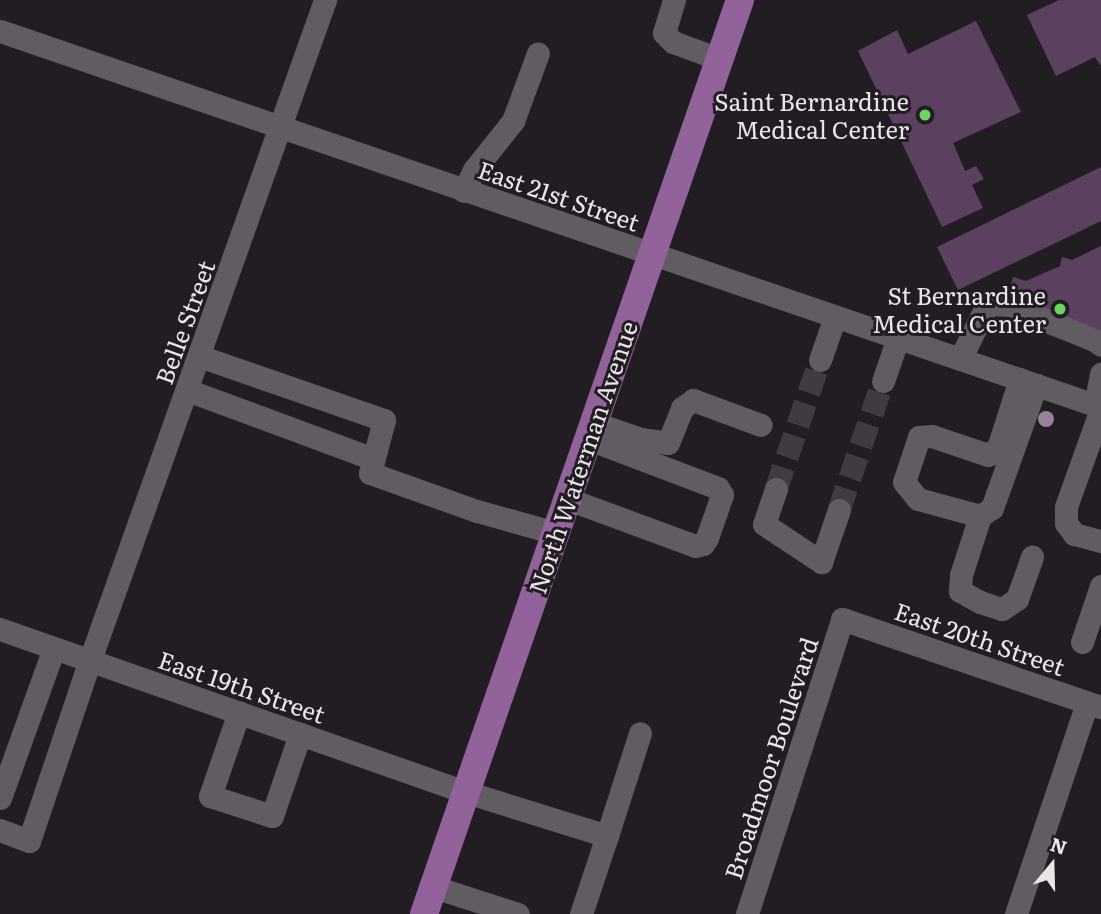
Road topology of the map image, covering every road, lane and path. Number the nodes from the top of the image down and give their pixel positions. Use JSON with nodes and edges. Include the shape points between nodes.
{"nodes":[{"id":1,"x":325,"y":0,"type":"edge"},
{"id":2,"x":674,"y":0,"type":"edge"},
{"id":3,"x":740,"y":0,"type":"edge"},
{"id":4,"x":0,"y":31,"type":"edge"},
{"id":5,"x":538,"y":53,"type":"dead end"},
{"id":6,"x":719,"y":59,"type":"junction"},
{"id":7,"x":281,"y":128,"type":"junction"},
{"id":8,"x":464,"y":191,"type":"junction"},
{"id":9,"x":652,"y":255,"type":"junction"},
{"id":10,"x":835,"y":317,"type":"junction"},
{"id":11,"x":898,"y":338,"type":"junction"},
{"id":12,"x":1101,"y":345,"type":"edge"},
{"id":13,"x":199,"y":356,"type":"junction"},
{"id":14,"x":960,"y":359,"type":"junction"},
{"id":15,"x":820,"y":360,"type":"tunnel mouth"},
{"id":16,"x":1101,"y":374,"type":"edge"},
{"id":17,"x":883,"y":381,"type":"tunnel mouth"},
{"id":18,"x":1028,"y":382,"type":"junction"},
{"id":19,"x":187,"y":390,"type":"junction"},
{"id":20,"x":1099,"y":407,"type":"edge"},
{"id":21,"x":761,"y":425,"type":"dead end"},
{"id":22,"x":591,"y":431,"type":"junction"},
{"id":23,"x":1007,"y":445,"type":"junction"},
{"id":24,"x":374,"y":459,"type":"junction"},
{"id":25,"x":776,"y":489,"type":"tunnel mouth"},
{"id":26,"x":568,"y":499,"type":"junction"},
{"id":27,"x":839,"y":510,"type":"tunnel mouth"},
{"id":28,"x":979,"y":516,"type":"junction"},
{"id":29,"x":556,"y":533,"type":"junction"},
{"id":30,"x":1100,"y":543,"type":"edge"},
{"id":31,"x":1032,"y":557,"type":"dead end"},
{"id":32,"x":1101,"y":586,"type":"edge"},
{"id":33,"x":842,"y":619,"type":"joint"},
{"id":34,"x":0,"y":629,"type":"edge"},
{"id":35,"x":1082,"y":642,"type":"dead end"},
{"id":36,"x":54,"y":648,"type":"junction"},
{"id":37,"x":90,"y":660,"type":"junction"},
{"id":38,"x":1094,"y":705,"type":"edge"},
{"id":39,"x":239,"y":712,"type":"junction"},
{"id":40,"x":640,"y":733,"type":"dead end"},
{"id":41,"x":300,"y":734,"type":"junction"},
{"id":42,"x":466,"y":792,"type":"junction"},
{"id":43,"x":0,"y":798,"type":"edge"},
{"id":44,"x":0,"y":830,"type":"edge"},
{"id":45,"x":607,"y":836,"type":"junction"},
{"id":46,"x":434,"y":887,"type":"junction"},
{"id":47,"x":424,"y":914,"type":"edge"},
{"id":48,"x":518,"y":914,"type":"edge"},
{"id":49,"x":581,"y":914,"type":"edge"},
{"id":50,"x":747,"y":914,"type":"edge"},
{"id":51,"x":1016,"y":914,"type":"edge"}],
"edges":[{"from":1,"to":7,"type":"street","name":"Belle Street"},
{"from":2,"to":6,"type":"street","via":[[664,33],[673,42]]},
{"from":3,"to":6,"type":"main road","name":"North Waterman Avenue"},
{"from":4,"to":7,"type":"street","name":"East 21st Street"},
{"from":5,"to":8,"type":"street","via":[[513,121],[474,170]]},
{"from":6,"to":9,"type":"main road","name":"North Waterman Avenue"},
{"from":7,"to":8,"type":"street","name":"East 21st Street"},
{"from":7,"to":13,"type":"street","name":"Belle Street"},
{"from":8,"to":9,"type":"street","name":"East 21st Street"},
{"from":9,"to":10,"type":"street","name":"East 21st Street"},
{"from":9,"to":22,"type":"main road","name":"North Waterman Avenue"},
{"from":10,"to":11,"type":"street","name":"East 21st Street"},
{"from":10,"to":15,"type":"street"},
{"from":11,"to":14,"type":"street","name":"East 21st Street"},
{"from":11,"to":17,"type":"street"},
{"from":12,"to":14,"type":"street","via":[[1010,305],[992,304],[985,309]]},
{"from":13,"to":19,"type":"street","name":"Belle Street"},
{"from":13,"to":24,"type":"street","via":[[384,420]]},
{"from":14,"to":18,"type":"street","name":"East 21st Street"},
{"from":16,"to":20,"type":"street"},
{"from":18,"to":20,"type":"street","name":"East 21st Street"},
{"from":18,"to":23,"type":"street"},
{"from":19,"to":24,"type":"street"},
{"from":19,"to":37,"type":"street","name":"Belle Street"},
{"from":20,"to":30,"type":"street","via":[[1066,507],[1066,523],[1074,534]]},
{"from":21,"to":22,"type":"street","via":[[693,400],[682,408],[668,443]]},
{"from":22,"to":26,"type":"main road","name":"North Waterman Avenue"},
{"from":22,"to":26,"type":"street","via":[[718,488],[722,495],[703,544],[695,546]]},
{"from":23,"to":28,"type":"street","via":[[992,508]]},
{"from":23,"to":28,"type":"street","via":[[988,455],[932,436],[919,437],[904,482],[918,499]]},
{"from":24,"to":29,"type":"street","via":[[370,473]]},
{"from":25,"to":27,"type":"street","via":[[764,524],[821,562]]},
{"from":26,"to":29,"type":"main road","name":"North Waterman Avenue"},
{"from":28,"to":31,"type":"street","via":[[960,592],[1002,609],[1017,599]]},
{"from":29,"to":42,"type":"main road","name":"North Waterman Avenue"},
{"from":32,"to":35,"type":"street"},
{"from":33,"to":38,"type":"street","name":"East 20th Street"},
{"from":33,"to":50,"type":"street","name":"Broadmoor Boulevard"},
{"from":34,"to":36,"type":"street","name":"East 19th Street"},
{"from":36,"to":37,"type":"street","name":"East 19th Street"},
{"from":36,"to":43,"type":"street"},
{"from":37,"to":39,"type":"street","name":"East 19th Street"},
{"from":37,"to":44,"type":"street","name":"Belle Street","via":[[29,841]]},
{"from":38,"to":51,"type":"street"},
{"from":39,"to":41,"type":"street","name":"East 19th Street"},
{"from":39,"to":41,"type":"street","via":[[210,796],[272,816]]},
{"from":40,"to":45,"type":"street"},
{"from":41,"to":42,"type":"street","name":"East 19th Street"},
{"from":42,"to":45,"type":"street","name":"East 19th Street"},
{"from":42,"to":46,"type":"main road","name":"North Waterman Avenue"},
{"from":45,"to":49,"type":"street"},
{"from":46,"to":47,"type":"main road","name":"North Waterman Avenue"},
{"from":46,"to":48,"type":"street"}]}
